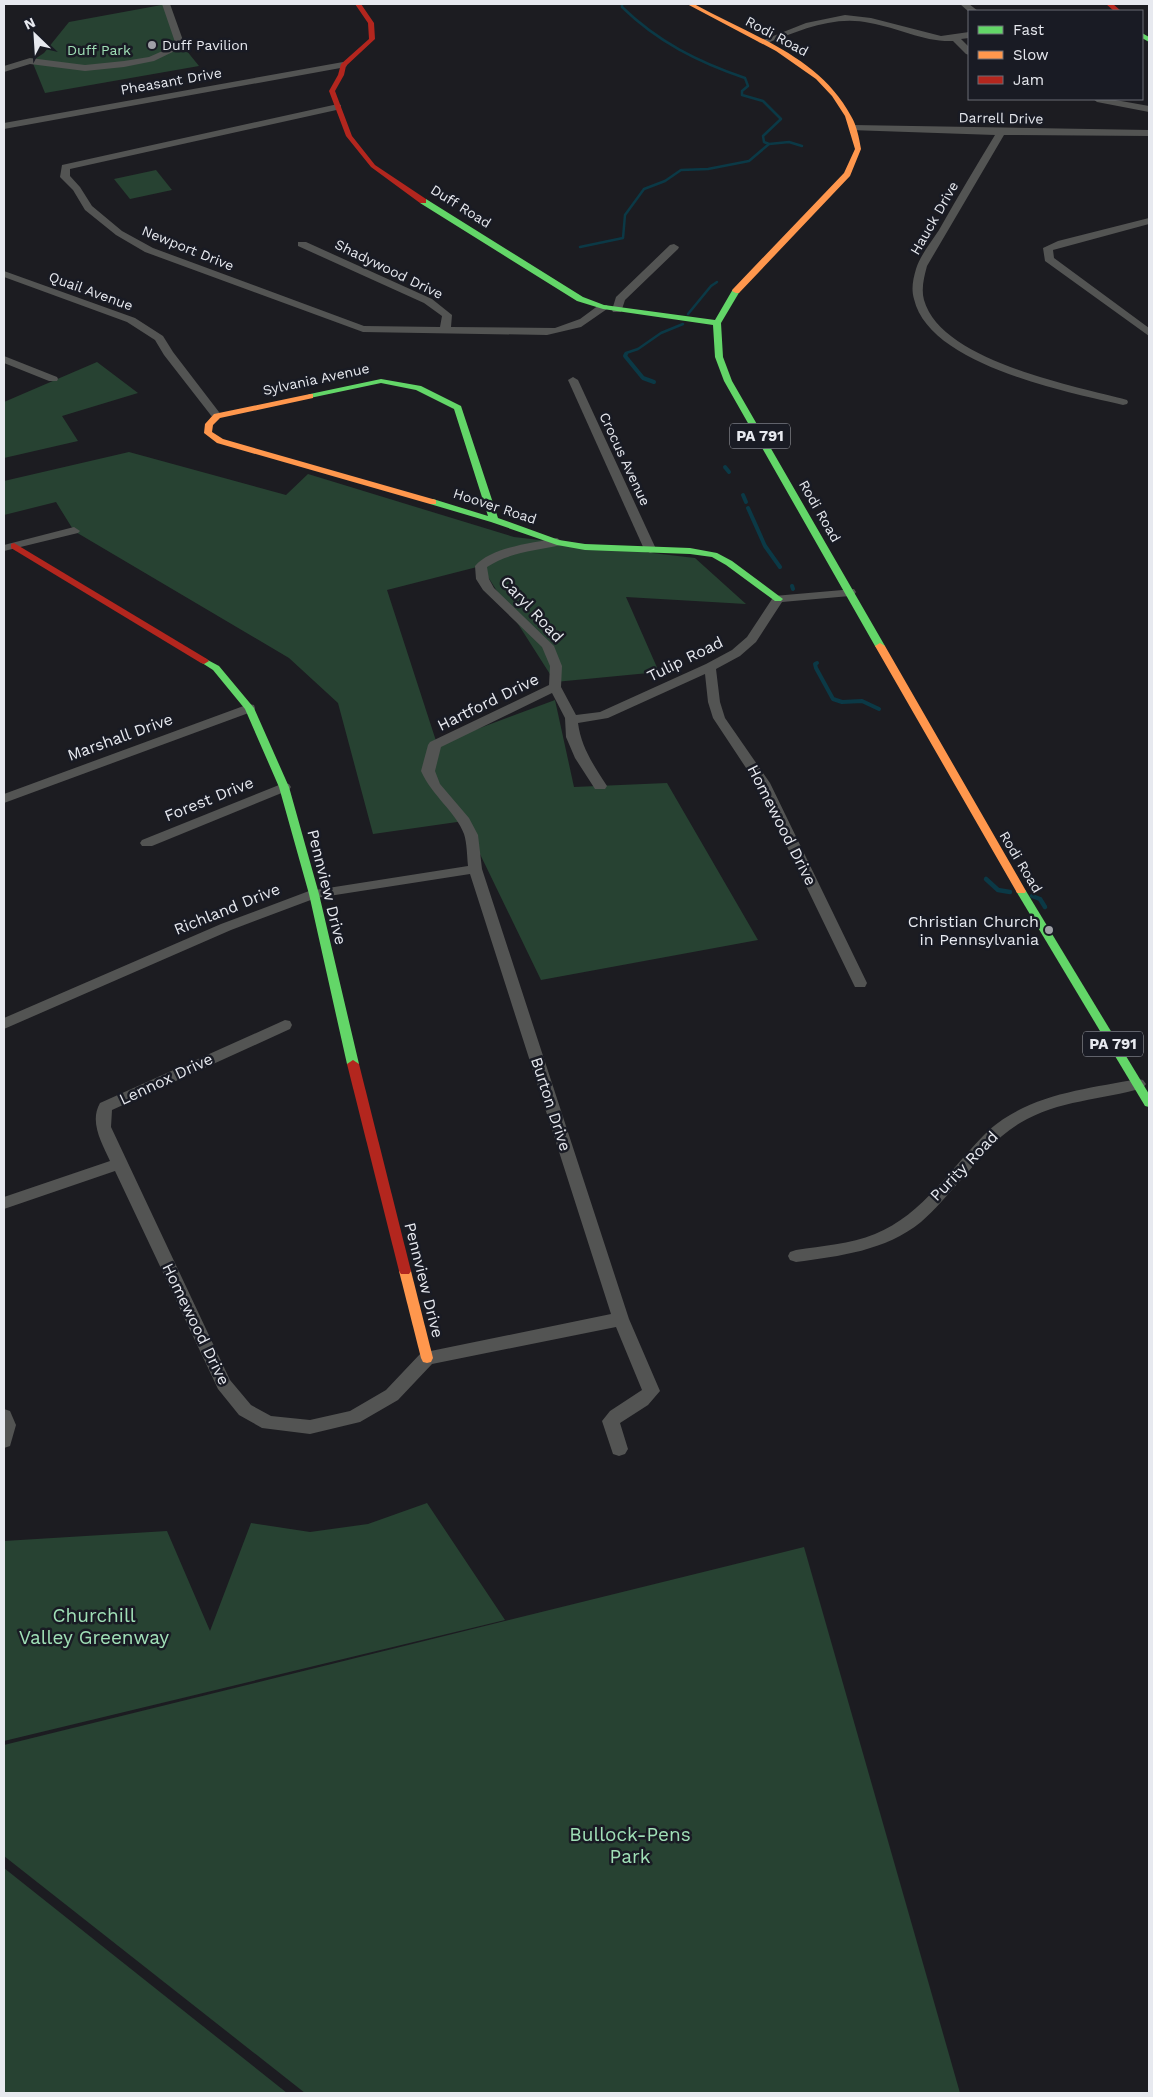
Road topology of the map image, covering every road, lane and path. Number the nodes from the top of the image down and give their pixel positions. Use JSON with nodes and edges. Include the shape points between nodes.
{"nodes":[{"id":1,"x":166,"y":4,"type":"edge"},
{"id":2,"x":358,"y":4,"type":"edge"},
{"id":3,"x":690,"y":4,"type":"edge"},
{"id":4,"x":968,"y":35,"type":"edge"},
{"id":5,"x":956,"y":39,"type":"junction"},
{"id":6,"x":762,"y":42,"type":"junction"},
{"id":7,"x":968,"y":51,"type":"edge"},
{"id":8,"x":343,"y":65,"type":"junction"},
{"id":9,"x":4,"y":69,"type":"edge"},
{"id":10,"x":1102,"y":100,"type":"edge"},
{"id":11,"x":338,"y":107,"type":"junction"},
{"id":12,"x":1149,"y":109,"type":"edge"},
{"id":13,"x":4,"y":126,"type":"edge"},
{"id":14,"x":853,"y":128,"type":"junction"},
{"id":15,"x":1001,"y":132,"type":"junction"},
{"id":16,"x":1149,"y":132,"type":"edge"},
{"id":17,"x":1149,"y":221,"type":"edge"},
{"id":18,"x":302,"y":244,"type":"dead end"},
{"id":19,"x":674,"y":247,"type":"dead end"},
{"id":20,"x":4,"y":274,"type":"edge"},
{"id":21,"x":603,"y":308,"type":"junction"},
{"id":22,"x":617,"y":310,"type":"junction"},
{"id":23,"x":1149,"y":321,"type":"edge"},
{"id":24,"x":717,"y":322,"type":"junction"},
{"id":25,"x":1137,"y":324,"type":"junction"},
{"id":26,"x":445,"y":331,"type":"junction"},
{"id":27,"x":1149,"y":333,"type":"edge"},
{"id":28,"x":4,"y":359,"type":"edge"},
{"id":29,"x":54,"y":379,"type":"dead end"},
{"id":30,"x":573,"y":380,"type":"dead end"},
{"id":31,"x":1122,"y":402,"type":"dead end"},
{"id":32,"x":213,"y":420,"type":"junction"},
{"id":33,"x":494,"y":520,"type":"junction"},
{"id":34,"x":74,"y":531,"type":"dead end"},
{"id":35,"x":557,"y":542,"type":"junction"},
{"id":36,"x":9,"y":547,"type":"edge"},
{"id":37,"x":650,"y":549,"type":"junction"},
{"id":38,"x":850,"y":592,"type":"junction"},
{"id":39,"x":778,"y":599,"type":"junction"},
{"id":40,"x":710,"y":667,"type":"junction"},
{"id":41,"x":555,"y":688,"type":"junction"},
{"id":42,"x":249,"y":708,"type":"junction"},
{"id":43,"x":571,"y":718,"type":"junction"},
{"id":44,"x":435,"y":746,"type":"joint"},
{"id":45,"x":600,"y":786,"type":"dead end"},
{"id":46,"x":284,"y":787,"type":"junction"},
{"id":47,"x":4,"y":799,"type":"edge"},
{"id":48,"x":147,"y":843,"type":"dead end"},
{"id":49,"x":475,"y":869,"type":"junction"},
{"id":50,"x":314,"y":894,"type":"junction"},
{"id":51,"x":860,"y":983,"type":"dead end"},
{"id":52,"x":4,"y":1024,"type":"edge"},
{"id":53,"x":285,"y":1025,"type":"dead end"},
{"id":54,"x":1138,"y":1084,"type":"junction"},
{"id":55,"x":1149,"y":1103,"type":"edge"},
{"id":56,"x":119,"y":1164,"type":"junction"},
{"id":57,"x":4,"y":1203,"type":"edge"},
{"id":58,"x":796,"y":1256,"type":"dead end"},
{"id":59,"x":621,"y":1319,"type":"junction"},
{"id":60,"x":427,"y":1358,"type":"junction"},
{"id":61,"x":4,"y":1416,"type":"edge"},
{"id":62,"x":4,"y":1441,"type":"edge"},
{"id":63,"x":619,"y":1449,"type":"dead end"}],
"edges":[{"from":1,"to":9,"type":"street","via":[[180,36],[180,46],[170,52],[151,59],[85,68],[30,61]]},
{"from":2,"to":8,"type":"street","name":"Duff Road","via":[[371,23],[372,39]]},
{"from":3,"to":6,"type":"street","name":"Rodi Road"},
{"from":4,"to":5,"type":"street"},
{"from":5,"to":6,"type":"street","via":[[926,38],[858,18],[828,18]]},
{"from":5,"to":7,"type":"street"},
{"from":6,"to":14,"type":"street","name":"Rodi Road","via":[[797,61],[828,86],[848,114]]},
{"from":8,"to":11,"type":"street","name":"Duff Road","via":[[332,91]]},
{"from":8,"to":13,"type":"street","name":"Pheasant Drive"},
{"from":10,"to":12,"type":"street"},
{"from":11,"to":21,"type":"street","name":"Duff Road","via":[[349,136],[373,166],[568,292]]},
{"from":11,"to":26,"type":"street","name":"Newport Drive","via":[[100,158],[65,167],[65,177],[88,208],[119,233],[149,250],[363,329]]},
{"from":14,"to":15,"type":"street","name":"Darrell Drive"},
{"from":14,"to":24,"type":"street","name":"Rodi Road","via":[[858,149],[847,174],[738,287]]},
{"from":15,"to":16,"type":"street","name":"Darrell Drive"},
{"from":15,"to":31,"type":"street","name":"Hauck Drive","via":[[922,266],[918,288],[924,312],[947,336],[995,366]]},
{"from":17,"to":25,"type":"street","via":[[1048,248],[1050,259]]},
{"from":18,"to":26,"type":"street","name":"Shadywood Drive","via":[[428,301],[447,315]]},
{"from":19,"to":22,"type":"street","via":[[620,299]]},
{"from":20,"to":32,"type":"street","name":"Quail Avenue","via":[[131,320],[159,338]]},
{"from":21,"to":22,"type":"street","name":"Duff Road"},
{"from":21,"to":26,"type":"street","name":"Newport Drive","via":[[583,323],[561,330]]},
{"from":22,"to":24,"type":"street","name":"Duff Road"},
{"from":23,"to":25,"type":"street"},
{"from":24,"to":38,"type":"street","name":"Rodi Road","number":"PA 791","via":[[719,357],[728,380]]},
{"from":25,"to":27,"type":"street"},
{"from":28,"to":29,"type":"street"},
{"from":30,"to":37,"type":"street","name":"Crocus Avenue"},
{"from":32,"to":33,"type":"street","name":"Hoover Road","via":[[208,433],[220,441]]},
{"from":32,"to":33,"type":"street","name":"Sylvania Avenue","via":[[381,381],[418,388],[458,408]]},
{"from":33,"to":35,"type":"street","name":"Hoover Road"},
{"from":34,"to":36,"type":"street"},
{"from":35,"to":37,"type":"street","name":"Hoover Road","via":[[585,547]]},
{"from":35,"to":41,"type":"street","name":"Caryl Road","via":[[514,550],[490,559],[481,566],[480,574],[490,591],[548,646],[556,666]]},
{"from":36,"to":42,"type":"street","name":"Pennview Drive","via":[[216,668]]},
{"from":37,"to":39,"type":"street","name":"Hoover Road","via":[[714,555]]},
{"from":38,"to":39,"type":"street"},
{"from":38,"to":54,"type":"street","name":"Rodi Road","number":"PA 791","via":[[986,833]]},
{"from":39,"to":40,"type":"street","name":"Tulip Road","via":[[752,639],[736,653]]},
{"from":40,"to":43,"type":"street","name":"Tulip Road","via":[[603,715]]},
{"from":40,"to":51,"type":"street","name":"Homewood Drive","via":[[719,718],[763,782]]},
{"from":41,"to":43,"type":"street","name":"Caryl Road"},
{"from":41,"to":44,"type":"street","name":"Hartford Drive"},
{"from":42,"to":46,"type":"street","name":"Pennview Drive"},
{"from":42,"to":47,"type":"street","name":"Marshall Drive"},
{"from":43,"to":45,"type":"street","name":"Caryl Road","via":[[573,737]]},
{"from":44,"to":49,"type":"street","name":"Burton Drive","via":[[428,771],[434,785],[464,821],[471,835]]},
{"from":46,"to":48,"type":"street","name":"Forest Drive"},
{"from":46,"to":50,"type":"street","name":"Pennview Drive"},
{"from":49,"to":50,"type":"street","name":"Richland Drive"},
{"from":49,"to":59,"type":"street","name":"Burton Drive"},
{"from":50,"to":52,"type":"street","name":"Richland Drive","via":[[226,927]]},
{"from":50,"to":60,"type":"street","name":"Pennview Drive","via":[[337,1001]]},
{"from":53,"to":56,"type":"street","name":"Lennox Drive","via":[[104,1107],[103,1127]]},
{"from":54,"to":55,"type":"street","name":"Rodi Road","number":"PA 791"},
{"from":54,"to":58,"type":"street","name":"Purity Road","via":[[1053,1102],[1019,1115],[997,1132],[918,1215],[896,1231],[862,1244]]},
{"from":56,"to":57,"type":"street"},
{"from":56,"to":60,"type":"street","name":"Homewood Drive","via":[[224,1384],[245,1410],[268,1423],[310,1426],[354,1417],[392,1395]]},
{"from":59,"to":60,"type":"street"},
{"from":59,"to":63,"type":"street","name":"Burton Drive","via":[[651,1391],[644,1401],[621,1411],[611,1421]]},
{"from":61,"to":62,"type":"street","via":[[7,1425]]}]}
